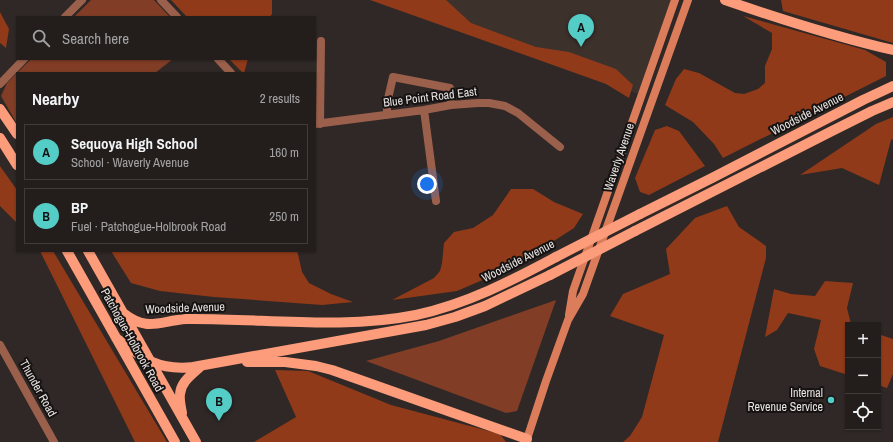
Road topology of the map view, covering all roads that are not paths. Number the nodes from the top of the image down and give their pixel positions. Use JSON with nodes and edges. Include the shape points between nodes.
{"nodes":[{"id":1,"x":82,"y":0,"type":"edge"},
{"id":2,"x":161,"y":0,"type":"edge"},
{"id":3,"x":676,"y":0,"type":"edge"},
{"id":4,"x":688,"y":0,"type":"edge"},
{"id":5,"x":725,"y":0,"type":"edge"},
{"id":6,"x":66,"y":16,"type":"edge"},
{"id":7,"x":176,"y":16,"type":"edge"},
{"id":8,"x":321,"y":41,"type":"dead end"},
{"id":9,"x":893,"y":50,"type":"edge"},
{"id":10,"x":23,"y":60,"type":"edge"},
{"id":11,"x":219,"y":60,"type":"edge"},
{"id":12,"x":230,"y":72,"type":"edge"},
{"id":13,"x":0,"y":84,"type":"edge"},
{"id":14,"x":893,"y":86,"type":"edge"},
{"id":15,"x":893,"y":102,"type":"edge"},
{"id":16,"x":452,"y":105,"type":"junction"},
{"id":17,"x":0,"y":109,"type":"edge"},
{"id":18,"x":424,"y":110,"type":"junction"},
{"id":19,"x":386,"y":115,"type":"junction"},
{"id":20,"x":317,"y":124,"type":"edge"},
{"id":21,"x":16,"y":133,"type":"edge"},
{"id":22,"x":0,"y":138,"type":"edge"},
{"id":23,"x":560,"y":147,"type":"dead end"},
{"id":24,"x":16,"y":163,"type":"edge"},
{"id":25,"x":436,"y":201,"type":"dead end"},
{"id":26,"x":68,"y":252,"type":"edge"},
{"id":27,"x":89,"y":252,"type":"edge"},
{"id":28,"x":123,"y":313,"type":"junction"},
{"id":29,"x":568,"y":320,"type":"junction"},
{"id":30,"x":116,"y":338,"type":"junction"},
{"id":31,"x":0,"y":345,"type":"edge"},
{"id":32,"x":223,"y":361,"type":"junction"},
{"id":33,"x":150,"y":362,"type":"junction"},
{"id":34,"x":201,"y":366,"type":"junction"},
{"id":35,"x":183,"y":419,"type":"junction"},
{"id":36,"x":526,"y":441,"type":"edge"},
{"id":37,"x":54,"y":442,"type":"edge"},
{"id":38,"x":175,"y":442,"type":"edge"},
{"id":39,"x":196,"y":442,"type":"edge"}],
"edges":[{"from":1,"to":6,"type":"street"},
{"from":2,"to":7,"type":"street"},
{"from":3,"to":29,"type":"main road","name":"Waverly Avenue","via":[[572,291]]},
{"from":4,"to":29,"type":"main road","name":"Waverly Avenue","via":[[583,294]]},
{"from":5,"to":9,"type":"main road","via":[[805,26]]},
{"from":8,"to":20,"type":"street"},
{"from":10,"to":13,"type":"street"},
{"from":11,"to":12,"type":"street"},
{"from":14,"to":28,"type":"main road","name":"Woodside Avenue","bridge":true,"via":[[504,284],[446,307],[386,320],[324,323],[191,319],[149,324],[138,323]]},
{"from":15,"to":32,"type":"main road","bridge":true,"via":[[485,306],[426,325]]},
{"from":16,"to":18,"type":"street","name":"Blue Point Road East"},
{"from":16,"to":19,"type":"street","via":[[450,88],[392,77]]},
{"from":16,"to":23,"type":"street","name":"Blue Point Road East","via":[[490,103],[505,106],[518,113]]},
{"from":17,"to":21,"type":"main road"},
{"from":18,"to":19,"type":"street","name":"Blue Point Road East"},
{"from":18,"to":25,"type":"street"},
{"from":19,"to":20,"type":"street","name":"Blue Point Road East"},
{"from":22,"to":24,"type":"main road"},
{"from":26,"to":30,"type":"main road","name":"Patchogue-Holbrook Road"},
{"from":27,"to":28,"type":"main road","name":"Patchogue-Holbrook Road"},
{"from":28,"to":33,"type":"main road","name":"Patchogue-Holbrook Road"},
{"from":29,"to":36,"type":"main road","name":"Waverly Avenue"},
{"from":30,"to":33,"type":"main road"},
{"from":30,"to":38,"type":"main road","name":"Patchogue-Holbrook Road"},
{"from":31,"to":37,"type":"street","name":"Thunder Road"},
{"from":32,"to":34,"type":"main road"},
{"from":32,"to":36,"type":"main road","via":[[285,362],[332,370]]},
{"from":33,"to":34,"type":"main road","via":[[173,368]]},
{"from":33,"to":35,"type":"main road","name":"Patchogue-Holbrook Road"},
{"from":34,"to":35,"type":"main road","via":[[182,387],[180,399]]},
{"from":35,"to":39,"type":"main road","name":"Patchogue-Holbrook Road"}]}
